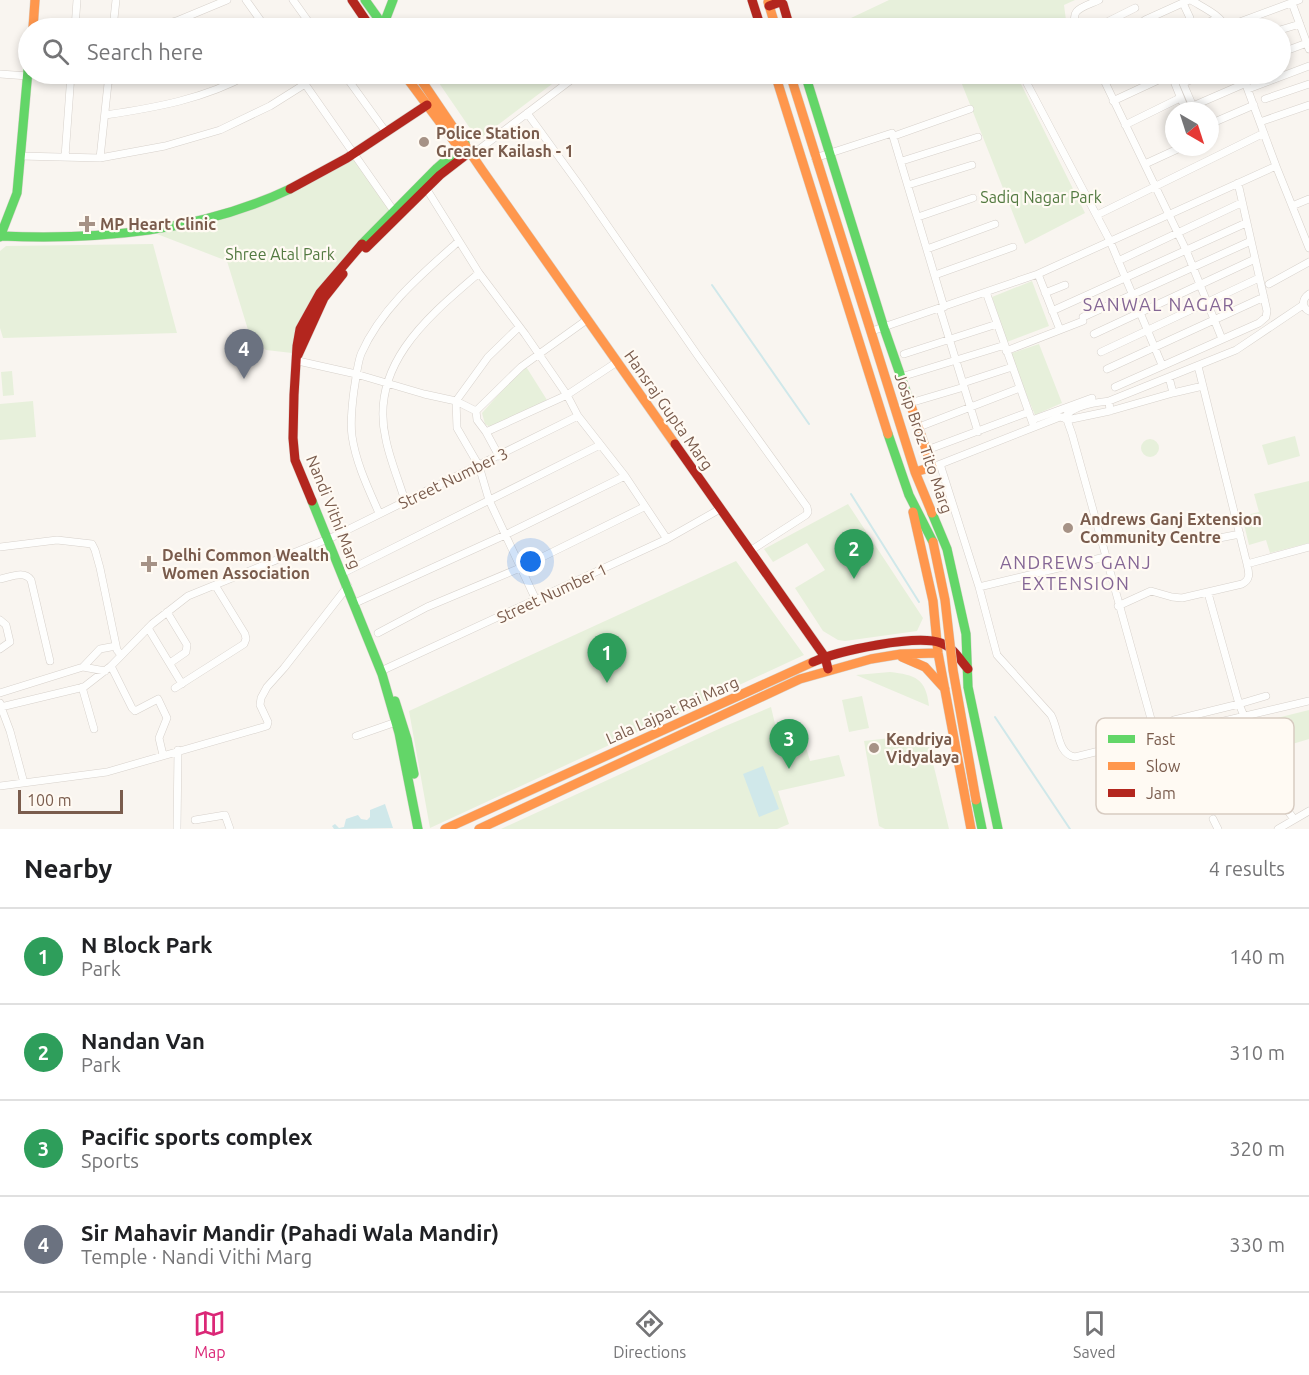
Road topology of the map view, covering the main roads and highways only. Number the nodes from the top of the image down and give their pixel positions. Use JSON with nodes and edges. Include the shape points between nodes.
{"nodes":[{"id":1,"x":35,"y":0,"type":"edge"},
{"id":2,"x":380,"y":0,"type":"edge"},
{"id":3,"x":393,"y":0,"type":"edge"},
{"id":4,"x":752,"y":0,"type":"edge"},
{"id":5,"x":355,"y":2,"type":"edge"},
{"id":6,"x":368,"y":3,"type":"edge"},
{"id":7,"x":768,"y":3,"type":"edge"},
{"id":8,"x":360,"y":14,"type":"junction"},
{"id":9,"x":34,"y":18,"type":"edge"},
{"id":10,"x":363,"y":18,"type":"edge"},
{"id":11,"x":378,"y":18,"type":"edge"},
{"id":12,"x":387,"y":18,"type":"edge"},
{"id":13,"x":758,"y":18,"type":"edge"},
{"id":14,"x":773,"y":18,"type":"edge"},
{"id":15,"x":787,"y":18,"type":"edge"},
{"id":16,"x":27,"y":84,"type":"edge"},
{"id":17,"x":411,"y":84,"type":"edge"},
{"id":18,"x":423,"y":84,"type":"edge"},
{"id":19,"x":778,"y":84,"type":"edge"},
{"id":20,"x":793,"y":84,"type":"edge"},
{"id":21,"x":807,"y":84,"type":"edge"},
{"id":22,"x":427,"y":105,"type":"junction"},
{"id":23,"x":466,"y":150,"type":"junction"},
{"id":24,"x":396,"y":215,"type":"junction"},
{"id":25,"x":1,"y":237,"type":"edge"},
{"id":26,"x":915,"y":472,"type":"junction"},
{"id":27,"x":909,"y":495,"type":"junction"},
{"id":28,"x":963,"y":616,"type":"junction"},
{"id":29,"x":935,"y":621,"type":"junction"},
{"id":30,"x":919,"y":641,"type":"junction"},
{"id":31,"x":937,"y":642,"type":"junction"},
{"id":32,"x":938,"y":653,"type":"junction"},
{"id":33,"x":897,"y":655,"type":"junction"},
{"id":34,"x":825,"y":657,"type":"junction"},
{"id":35,"x":828,"y":669,"type":"junction"},
{"id":36,"x":968,"y":669,"type":"junction"},
{"id":37,"x":946,"y":690,"type":"junction"},
{"id":38,"x":399,"y":721,"type":"junction"},
{"id":39,"x":560,"y":777,"type":"junction"},
{"id":40,"x":540,"y":786,"type":"junction"},
{"id":41,"x":565,"y":789,"type":"junction"},
{"id":42,"x":546,"y":798,"type":"junction"},
{"id":43,"x":418,"y":829,"type":"edge"},
{"id":44,"x":424,"y":829,"type":"edge"},
{"id":45,"x":445,"y":829,"type":"edge"},
{"id":46,"x":479,"y":829,"type":"edge"},
{"id":47,"x":971,"y":829,"type":"edge"},
{"id":48,"x":982,"y":829,"type":"edge"},
{"id":49,"x":998,"y":829,"type":"edge"}],
"edges":[{"from":1,"to":9,"type":"main road"},
{"from":2,"to":6,"type":"main road"},
{"from":3,"to":12,"type":"main road"},
{"from":4,"to":13,"type":"main road"},
{"from":5,"to":8,"type":"main road"},
{"from":6,"to":8,"type":"main road"},
{"from":6,"to":11,"type":"main road"},
{"from":7,"to":14,"type":"main road"},
{"from":7,"to":15,"type":"main road","via":[[783,4]]},
{"from":8,"to":10,"type":"main road"},
{"from":16,"to":25,"type":"main road","via":[[17,194]]},
{"from":17,"to":22,"type":"main road","name":"Hansraj Gupta Marg"},
{"from":18,"to":23,"type":"main road","name":"Hansraj Gupta Marg"},
{"from":19,"to":27,"type":"main road","name":"Josip Broz Tito Marg"},
{"from":20,"to":26,"type":"main road","name":"Josip Broz Tito Marg"},
{"from":21,"to":26,"type":"main road","via":[[884,328],[936,466]]},
{"from":22,"to":23,"type":"main road","name":"Hansraj Gupta Marg"},
{"from":22,"to":25,"type":"main road","via":[[354,154],[296,186],[218,216],[156,231],[90,237]]},
{"from":23,"to":24,"type":"main road","name":"Nandi Vithi Marg"},
{"from":23,"to":24,"type":"main road","name":"Nandi Vithi Marg","via":[[441,163]]},
{"from":23,"to":34,"type":"main road","name":"Hansraj Gupta Marg"},
{"from":24,"to":38,"type":"main road","name":"Nandi Vithi Marg","via":[[342,265],[320,293],[302,327],[297,345],[292,439],[295,460]]},
{"from":26,"to":28,"type":"main road","name":"Josip Broz Tito Marg","via":[[947,549]]},
{"from":27,"to":29,"type":"main road"},
{"from":27,"to":48,"type":"main road","name":"Josip Broz Tito Marg","bridge":true,"via":[[933,543]]},
{"from":28,"to":29,"type":"main road"},
{"from":28,"to":36,"type":"main road","name":"Josip Broz Tito Marg"},
{"from":29,"to":30,"type":"main road","via":[[929,634]]},
{"from":29,"to":31,"type":"main road"},
{"from":30,"to":31,"type":"main road","name":"Lala Lajpat Rai Marg"},
{"from":30,"to":34,"type":"main road","name":"Lala Lajpat Rai Marg"},
{"from":31,"to":32,"type":"main road"},
{"from":31,"to":36,"type":"main road","via":[[952,650]]},
{"from":32,"to":33,"type":"main road","name":"Lala Lajpat Rai Marg"},
{"from":32,"to":37,"type":"main road"},
{"from":33,"to":35,"type":"main road","name":"Lala Lajpat Rai Marg"},
{"from":33,"to":37,"type":"main road","via":[[925,667]]},
{"from":34,"to":35,"type":"main road","name":"Hansraj Gupta Marg"},
{"from":34,"to":39,"type":"main road","name":"Lala Lajpat Rai Marg"},
{"from":35,"to":41,"type":"main road","name":"Lala Lajpat Rai Marg"},
{"from":36,"to":49,"type":"main road","name":"Josip Broz Tito Marg"},
{"from":37,"to":47,"type":"main road"},
{"from":38,"to":43,"type":"main road","name":"Nandi Vithi Marg"},
{"from":38,"to":44,"type":"main road","name":"Nandi Vithi Marg","via":[[407,739]]},
{"from":39,"to":40,"type":"main road","name":"Lala Lajpat Rai Marg"},
{"from":39,"to":41,"type":"main road"},
{"from":40,"to":42,"type":"main road"},
{"from":40,"to":45,"type":"main road","name":"Lala Lajpat Rai Marg"},
{"from":41,"to":42,"type":"main road","name":"Lala Lajpat Rai Marg"},
{"from":42,"to":46,"type":"main road","name":"Lala Lajpat Rai Marg"}]}
